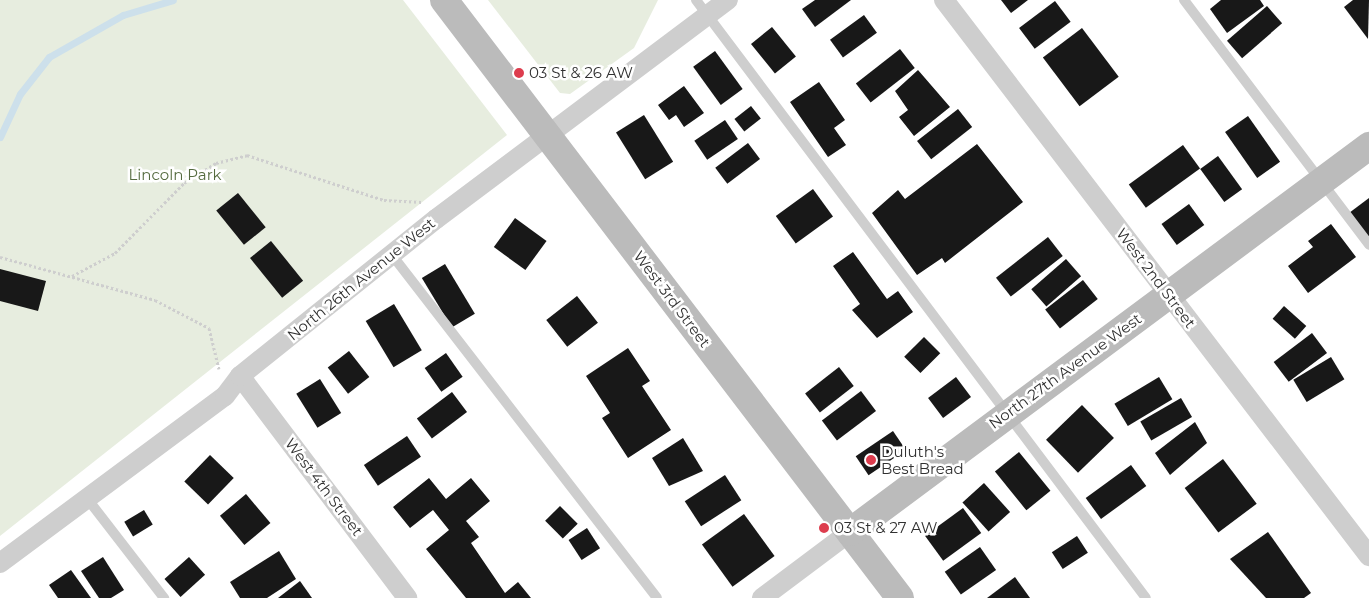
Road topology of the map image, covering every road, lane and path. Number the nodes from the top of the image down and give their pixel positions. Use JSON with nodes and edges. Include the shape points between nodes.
{"nodes":[{"id":1,"x":444,"y":0,"type":"edge"},
{"id":2,"x":728,"y":0,"type":"edge"},
{"id":3,"x":944,"y":0,"type":"edge"},
{"id":4,"x":1184,"y":0,"type":"edge"},
{"id":5,"x":701,"y":7,"type":"edge"},
{"id":6,"x":546,"y":135,"type":"junction"},
{"id":7,"x":1369,"y":146,"type":"edge"},
{"id":8,"x":1322,"y":183,"type":"junction"},
{"id":9,"x":430,"y":202,"type":"dead end"},
{"id":10,"x":1369,"y":245,"type":"edge"},
{"id":11,"x":392,"y":255,"type":"junction"},
{"id":12,"x":0,"y":257,"type":"edge"},
{"id":13,"x":72,"y":276,"type":"junction"},
{"id":14,"x":1170,"y":295,"type":"junction"},
{"id":15,"x":240,"y":376,"type":"junction"},
{"id":16,"x":225,"y":396,"type":"junction"},
{"id":17,"x":1006,"y":414,"type":"junction"},
{"id":18,"x":86,"y":497,"type":"junction"},
{"id":19,"x":850,"y":532,"type":"junction"},
{"id":20,"x":1369,"y":556,"type":"edge"},
{"id":21,"x":0,"y":563,"type":"edge"},
{"id":22,"x":164,"y":598,"type":"edge"},
{"id":23,"x":407,"y":598,"type":"edge"},
{"id":24,"x":657,"y":598,"type":"edge"},
{"id":25,"x":762,"y":598,"type":"edge"},
{"id":26,"x":900,"y":598,"type":"edge"},
{"id":27,"x":1146,"y":598,"type":"edge"}],
"edges":[{"from":1,"to":6,"type":"main road","name":"West 3rd Street"},
{"from":2,"to":5,"type":"street","name":"North 26th Avenue West"},
{"from":3,"to":14,"type":"street","name":"West 2nd Street"},
{"from":4,"to":8,"type":"lane"},
{"from":5,"to":6,"type":"street","name":"North 26th Avenue West"},
{"from":5,"to":17,"type":"lane"},
{"from":6,"to":11,"type":"street","name":"North 26th Avenue West"},
{"from":6,"to":19,"type":"main road","name":"West 3rd Street"},
{"from":7,"to":8,"type":"main road","name":"North 27th Avenue West"},
{"from":8,"to":10,"type":"lane"},
{"from":8,"to":14,"type":"main road","name":"North 27th Avenue West"},
{"from":9,"to":13,"type":"path","via":[[384,200],[247,156],[216,163],[184,183],[115,253]]},
{"from":11,"to":15,"type":"street","name":"North 26th Avenue West"},
{"from":11,"to":24,"type":"lane"},
{"from":12,"to":13,"type":"path"},
{"from":13,"to":16,"type":"path","via":[[155,300],[209,328]]},
{"from":14,"to":17,"type":"main road","name":"North 27th Avenue West"},
{"from":14,"to":20,"type":"street","name":"West 2nd Street"},
{"from":15,"to":16,"type":"street","name":"North 26th Avenue West"},
{"from":15,"to":23,"type":"street","name":"West 4th Street"},
{"from":16,"to":18,"type":"street","name":"North 26th Avenue West"},
{"from":17,"to":19,"type":"main road","name":"North 27th Avenue West"},
{"from":17,"to":27,"type":"lane"},
{"from":18,"to":21,"type":"street","name":"North 26th Avenue West"},
{"from":18,"to":22,"type":"lane"},
{"from":19,"to":25,"type":"street","name":"North 27th Avenue West"},
{"from":19,"to":26,"type":"main road","name":"West 3rd Street"}]}
